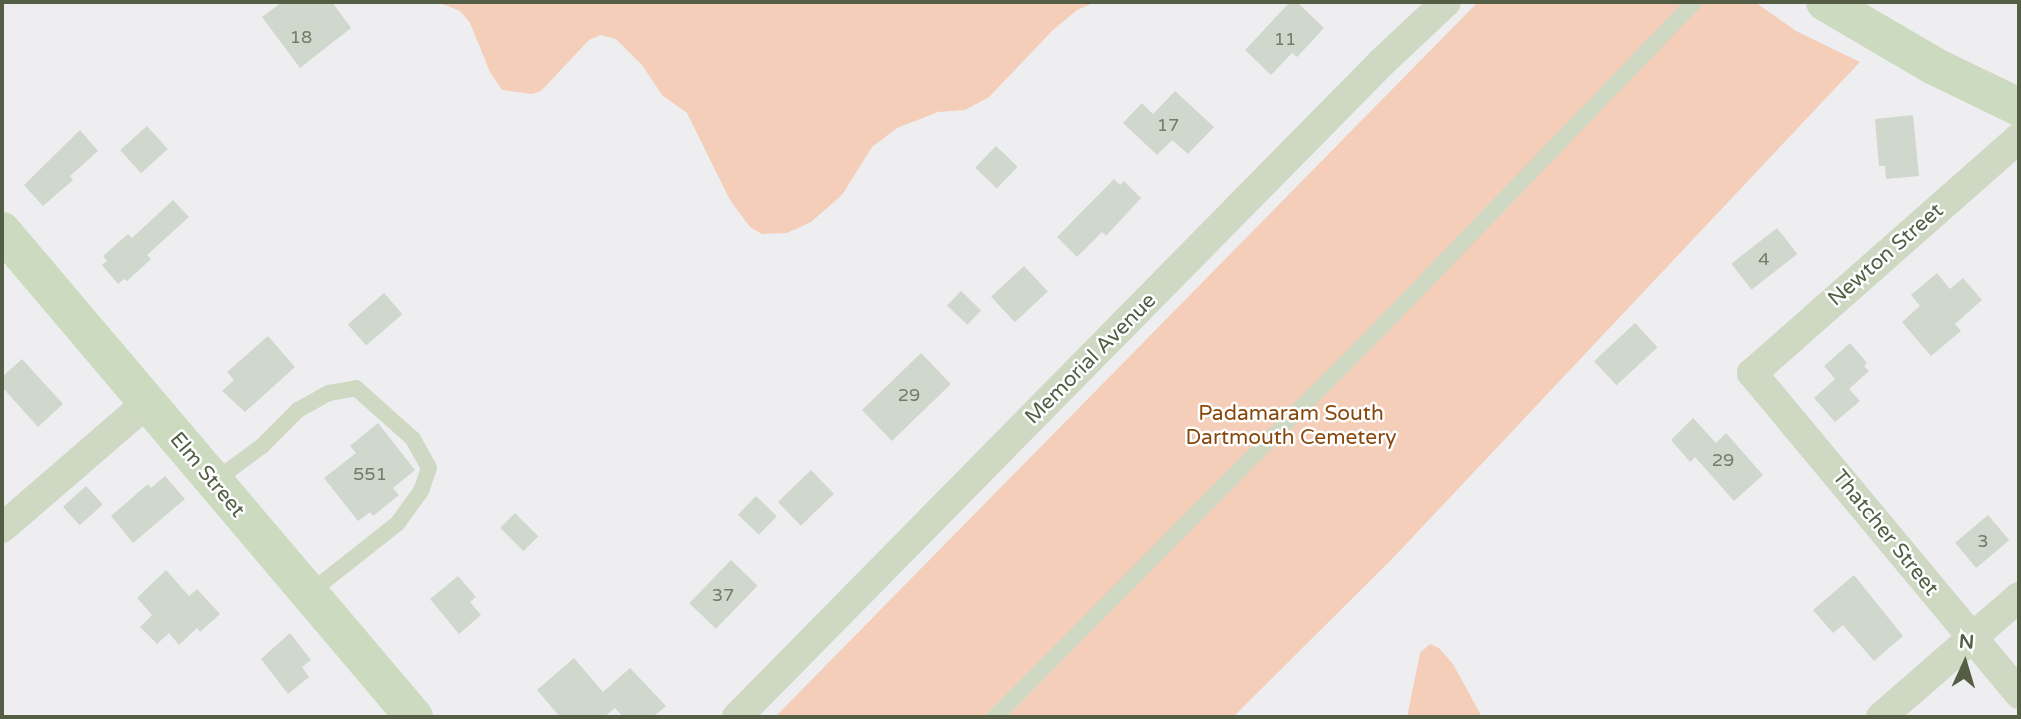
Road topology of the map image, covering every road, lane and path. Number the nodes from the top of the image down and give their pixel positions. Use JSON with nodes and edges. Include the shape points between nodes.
{"nodes":[{"id":1,"x":1446,"y":2,"type":"edge"},
{"id":2,"x":1694,"y":2,"type":"edge"},
{"id":3,"x":1825,"y":2,"type":"edge"},
{"id":4,"x":2019,"y":107,"type":"edge"},
{"id":5,"x":2019,"y":138,"type":"edge"},
{"id":6,"x":2,"y":230,"type":"edge"},
{"id":7,"x":1752,"y":373,"type":"joint"},
{"id":8,"x":146,"y":403,"type":"junction"},
{"id":9,"x":213,"y":482,"type":"junction"},
{"id":10,"x":2,"y":528,"type":"edge"},
{"id":11,"x":308,"y":594,"type":"junction"},
{"id":12,"x":2019,"y":597,"type":"edge"},
{"id":13,"x":1972,"y":640,"type":"junction"},
{"id":14,"x":2019,"y":694,"type":"edge"},
{"id":15,"x":414,"y":717,"type":"edge"},
{"id":16,"x":737,"y":717,"type":"edge"},
{"id":17,"x":995,"y":717,"type":"edge"},
{"id":18,"x":1881,"y":717,"type":"edge"}],
"edges":[{"from":1,"to":16,"type":"street","name":"Memorial Avenue"},
{"from":2,"to":17,"type":"lane","via":[[1414,294]]},
{"from":3,"to":4,"type":"street","via":[[1934,66]]},
{"from":5,"to":7,"type":"street","name":"Newton Street"},
{"from":6,"to":8,"type":"street","name":"Elm Street"},
{"from":7,"to":13,"type":"street","name":"Thatcher Street"},
{"from":8,"to":9,"type":"street","name":"Elm Street"},
{"from":8,"to":10,"type":"street"},
{"from":9,"to":11,"type":"street","name":"Elm Street"},
{"from":9,"to":11,"type":"lane","via":[[262,446],[298,410],[329,393],[356,388],[413,439],[429,468],[421,491],[398,523]]},
{"from":11,"to":15,"type":"street","name":"Elm Street"},
{"from":12,"to":13,"type":"street"},
{"from":13,"to":14,"type":"street","name":"Thatcher Street"},
{"from":13,"to":18,"type":"street"}]}
